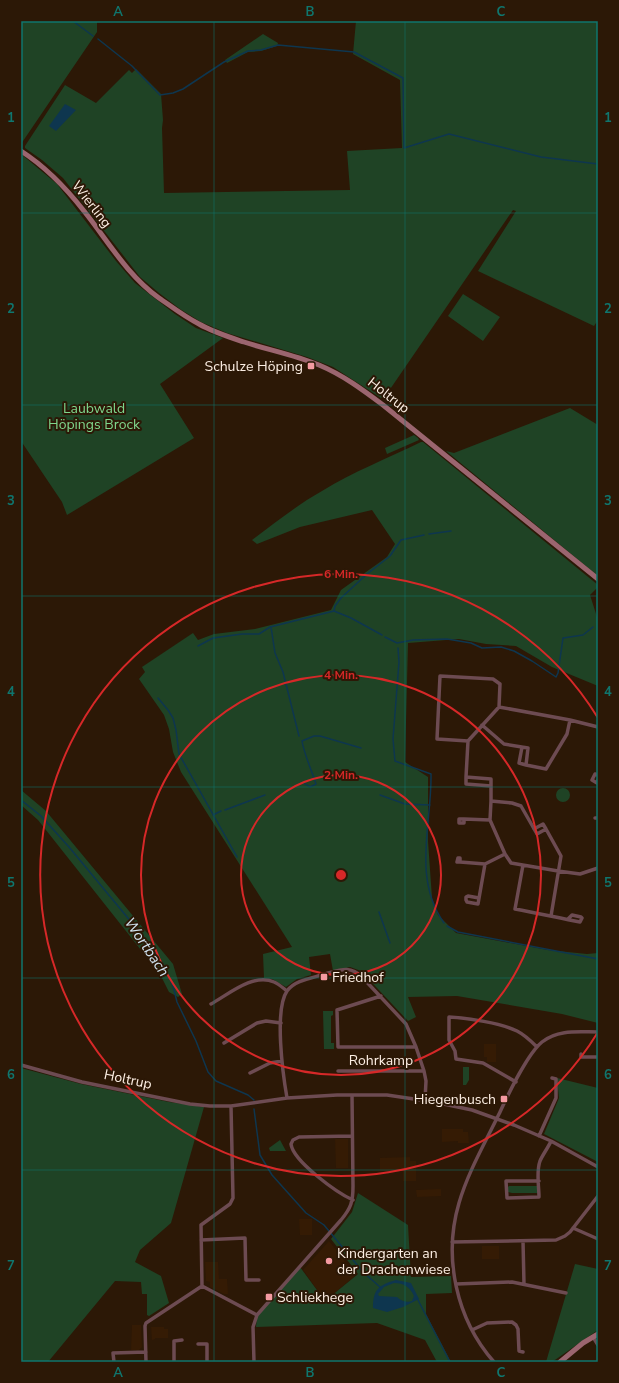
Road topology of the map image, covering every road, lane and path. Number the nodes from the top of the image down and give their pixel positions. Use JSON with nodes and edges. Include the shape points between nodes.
{"nodes":[{"id":1,"x":21,"y":151,"type":"edge"},
{"id":2,"x":138,"y":280,"type":"joint"},
{"id":3,"x":598,"y":579,"type":"edge"},
{"id":4,"x":499,"y":707,"type":"junction"},
{"id":5,"x":570,"y":720,"type":"junction"},
{"id":6,"x":482,"y":725,"type":"junction"},
{"id":7,"x":598,"y":727,"type":"edge"},
{"id":8,"x":468,"y":741,"type":"junction"},
{"id":9,"x":522,"y":747,"type":"junction"},
{"id":10,"x":526,"y":765,"type":"junction"},
{"id":11,"x":598,"y":775,"type":"edge"},
{"id":12,"x":466,"y":777,"type":"junction"},
{"id":13,"x":598,"y":780,"type":"edge"},
{"id":14,"x":491,"y":786,"type":"junction"},
{"id":15,"x":491,"y":801,"type":"junction"},
{"id":16,"x":464,"y":819,"type":"dead end"},
{"id":17,"x":490,"y":820,"type":"junction"},
{"id":18,"x":534,"y":829,"type":"junction"},
{"id":19,"x":546,"y":829,"type":"junction"},
{"id":20,"x":505,"y":854,"type":"junction"},
{"id":21,"x":460,"y":862,"type":"dead end"},
{"id":22,"x":485,"y":864,"type":"junction"},
{"id":23,"x":523,"y":865,"type":"junction"},
{"id":24,"x":598,"y":868,"type":"edge"},
{"id":25,"x":558,"y":871,"type":"junction"},
{"id":26,"x":479,"y":898,"type":"dead end"},
{"id":27,"x":551,"y":916,"type":"junction"},
{"id":28,"x":568,"y":919,"type":"dead end"},
{"id":29,"x":287,"y":991,"type":"junction"},
{"id":30,"x":381,"y":996,"type":"junction"},
{"id":31,"x":211,"y":1004,"type":"dead end"},
{"id":32,"x":281,"y":1023,"type":"junction"},
{"id":33,"x":598,"y":1032,"type":"edge"},
{"id":34,"x":224,"y":1042,"type":"dead end"},
{"id":35,"x":416,"y":1047,"type":"junction"},
{"id":36,"x":537,"y":1047,"type":"junction"},
{"id":37,"x":581,"y":1054,"type":"dead end"},
{"id":38,"x":598,"y":1057,"type":"edge"},
{"id":39,"x":282,"y":1061,"type":"junction"},
{"id":40,"x":21,"y":1065,"type":"edge"},
{"id":41,"x":338,"y":1071,"type":"dead end"},
{"id":42,"x":424,"y":1071,"type":"junction"},
{"id":43,"x":250,"y":1073,"type":"dead end"},
{"id":44,"x":552,"y":1078,"type":"dead end"},
{"id":45,"x":516,"y":1082,"type":"junction"},
{"id":46,"x":352,"y":1095,"type":"junction"},
{"id":47,"x":287,"y":1098,"type":"junction"},
{"id":48,"x":425,"y":1100,"type":"junction"},
{"id":49,"x":231,"y":1106,"type":"junction"},
{"id":50,"x":497,"y":1118,"type":"junction"},
{"id":51,"x":352,"y":1136,"type":"junction"},
{"id":52,"x":539,"y":1136,"type":"junction"},
{"id":53,"x":551,"y":1141,"type":"junction"},
{"id":54,"x":598,"y":1167,"type":"edge"},
{"id":55,"x":539,"y":1181,"type":"junction"},
{"id":56,"x":598,"y":1196,"type":"edge"},
{"id":57,"x":352,"y":1200,"type":"junction"},
{"id":58,"x":573,"y":1228,"type":"junction"},
{"id":59,"x":598,"y":1239,"type":"edge"},
{"id":60,"x":201,"y":1240,"type":"junction"},
{"id":61,"x":523,"y":1241,"type":"junction"},
{"id":62,"x":452,"y":1242,"type":"junction"},
{"id":63,"x":259,"y":1280,"type":"dead end"},
{"id":64,"x":456,"y":1284,"type":"junction"},
{"id":65,"x":524,"y":1284,"type":"junction"},
{"id":66,"x":202,"y":1286,"type":"junction"},
{"id":67,"x":566,"y":1293,"type":"dead end"},
{"id":68,"x":257,"y":1315,"type":"junction"},
{"id":69,"x":472,"y":1330,"type":"junction"},
{"id":70,"x":598,"y":1334,"type":"edge"},
{"id":71,"x":593,"y":1338,"type":"junction"},
{"id":72,"x":182,"y":1340,"type":"dead end"},
{"id":73,"x":198,"y":1344,"type":"dead end"},
{"id":74,"x":598,"y":1345,"type":"edge"},
{"id":75,"x":146,"y":1352,"type":"junction"},
{"id":76,"x":523,"y":1352,"type":"dead end"},
{"id":77,"x":114,"y":1362,"type":"edge"},
{"id":78,"x":146,"y":1362,"type":"edge"},
{"id":79,"x":174,"y":1362,"type":"edge"},
{"id":80,"x":207,"y":1362,"type":"edge"},
{"id":81,"x":254,"y":1362,"type":"edge"},
{"id":82,"x":494,"y":1362,"type":"edge"},
{"id":83,"x":560,"y":1362,"type":"edge"}],
"edges":[{"from":1,"to":2,"type":"main road","name":"Wierling","via":[[67,190]]},
{"from":2,"to":3,"type":"main road","name":"Holtrup","via":[[157,297],[199,324],[245,342],[318,365],[360,387]]},
{"from":4,"to":5,"type":"street"},
{"from":4,"to":6,"type":"street"},
{"from":4,"to":8,"type":"street","via":[[500,684],[493,679],[440,676],[437,739]]},
{"from":5,"to":7,"type":"street"},
{"from":5,"to":10,"type":"street","via":[[567,734],[546,769]]},
{"from":6,"to":8,"type":"street"},
{"from":6,"to":9,"type":"street","via":[[504,744]]},
{"from":8,"to":12,"type":"street"},
{"from":9,"to":10,"type":"street","via":[[528,748]]},
{"from":9,"to":10,"type":"street","via":[[519,763]]},
{"from":11,"to":13,"type":"street","via":[[595,774],[592,780],[596,783]]},
{"from":12,"to":14,"type":"street","via":[[466,784]]},
{"from":12,"to":14,"type":"street","via":[[491,779]]},
{"from":14,"to":15,"type":"street"},
{"from":15,"to":17,"type":"street"},
{"from":15,"to":18,"type":"street","via":[[521,806]]},
{"from":16,"to":17,"type":"street"},
{"from":17,"to":20,"type":"street"},
{"from":18,"to":19,"type":"street","via":[[537,834]]},
{"from":18,"to":19,"type":"street","via":[[543,824]]},
{"from":19,"to":25,"type":"street","via":[[560,856]]},
{"from":20,"to":22,"type":"street"},
{"from":20,"to":23,"type":"street","via":[[511,863]]},
{"from":21,"to":22,"type":"street"},
{"from":22,"to":26,"type":"street"},
{"from":23,"to":25,"type":"street"},
{"from":23,"to":27,"type":"street","via":[[515,909]]},
{"from":24,"to":25,"type":"street","via":[[582,874]]},
{"from":25,"to":27,"type":"street"},
{"from":27,"to":28,"type":"street"},
{"from":29,"to":30,"type":"street","name":"Rohrkamp","via":[[296,984],[350,969],[358,973]]},
{"from":29,"to":31,"type":"street","via":[[274,982],[248,982]]},
{"from":29,"to":32,"type":"street","via":[[283,1000]]},
{"from":30,"to":35,"type":"street","name":"Rohrkamp","via":[[406,1024]]},
{"from":30,"to":35,"type":"street","name":"Rohrkamp","via":[[336,1010],[338,1048]]},
{"from":32,"to":34,"type":"street","via":[[257,1023]]},
{"from":32,"to":39,"type":"street"},
{"from":33,"to":36,"type":"street","via":[[559,1034]]},
{"from":35,"to":42,"type":"street","name":"Rohrkamp"},
{"from":36,"to":45,"type":"street"},
{"from":36,"to":45,"type":"street","via":[[525,1036],[507,1027],[449,1017],[449,1040],[456,1059],[483,1064]]},
{"from":37,"to":38,"type":"street","via":[[581,1057]]},
{"from":39,"to":43,"type":"street","via":[[270,1063]]},
{"from":39,"to":47,"type":"street"},
{"from":40,"to":49,"type":"street","name":"Holtrup","via":[[82,1082],[169,1100],[210,1106]]},
{"from":41,"to":42,"type":"street","name":"Rohrkamp"},
{"from":42,"to":48,"type":"street","name":"Rohrkamp"},
{"from":44,"to":52,"type":"street","via":[[556,1079],[556,1098]]},
{"from":45,"to":50,"type":"street"},
{"from":46,"to":47,"type":"street","name":"Holtrup"},
{"from":46,"to":48,"type":"street","name":"Holtrup"},
{"from":46,"to":51,"type":"street"},
{"from":47,"to":49,"type":"street","name":"Holtrup"},
{"from":48,"to":50,"type":"street","name":"Holtrup"},
{"from":49,"to":60,"type":"street","via":[[233,1198],[230,1204],[202,1223]]},
{"from":50,"to":52,"type":"street","name":"Holtrup"},
{"from":50,"to":62,"type":"street","via":[[462,1194]]},
{"from":51,"to":57,"type":"street"},
{"from":51,"to":57,"type":"street","via":[[300,1137],[291,1144],[310,1170],[341,1195]]},
{"from":52,"to":53,"type":"street","name":"Holtrup"},
{"from":53,"to":54,"type":"street","name":"Holtrup"},
{"from":53,"to":55,"type":"street","via":[[540,1162]]},
{"from":55,"to":55,"type":"street","via":[[539,1197],[506,1198],[506,1181]]},
{"from":56,"to":58,"type":"street"},
{"from":57,"to":68,"type":"street","via":[[347,1212]]},
{"from":58,"to":59,"type":"street"},
{"from":58,"to":61,"type":"street","via":[[556,1240]]},
{"from":60,"to":63,"type":"street","via":[[245,1238],[246,1280]]},
{"from":60,"to":66,"type":"street"},
{"from":61,"to":62,"type":"street"},
{"from":61,"to":65,"type":"street"},
{"from":62,"to":64,"type":"street"},
{"from":64,"to":65,"type":"street"},
{"from":64,"to":69,"type":"street","via":[[462,1308]]},
{"from":65,"to":67,"type":"street"},
{"from":66,"to":68,"type":"street"},
{"from":66,"to":75,"type":"street","via":[[146,1323]]},
{"from":68,"to":81,"type":"street","via":[[253,1327]]},
{"from":69,"to":76,"type":"street","via":[[487,1323],[512,1322],[518,1329],[519,1352]]},
{"from":69,"to":82,"type":"street"},
{"from":70,"to":71,"type":"main road"},
{"from":71,"to":74,"type":"street"},
{"from":71,"to":83,"type":"main road"},
{"from":72,"to":79,"type":"street","via":[[174,1340]]},
{"from":73,"to":80,"type":"street","via":[[207,1344]]},
{"from":75,"to":77,"type":"street","via":[[113,1353]]},
{"from":75,"to":78,"type":"street"}]}
